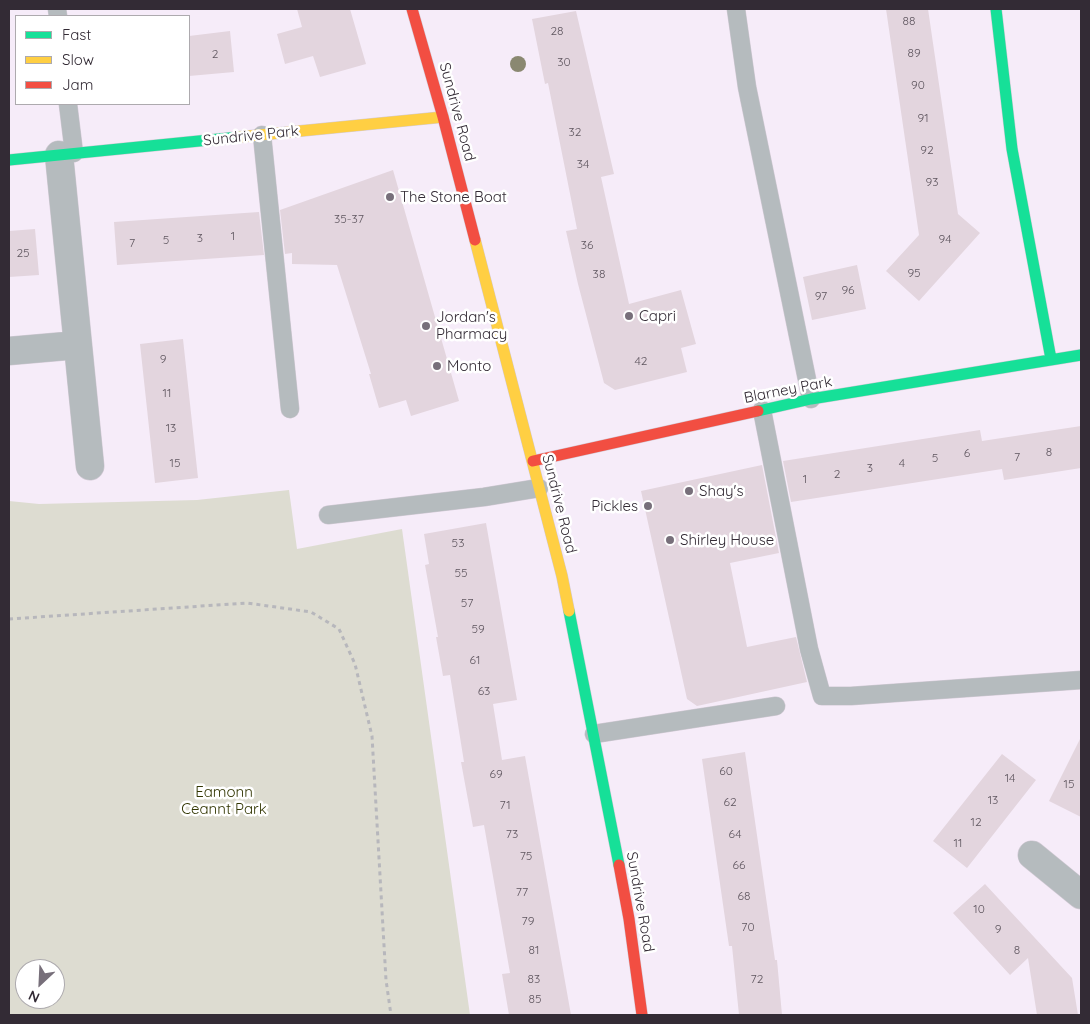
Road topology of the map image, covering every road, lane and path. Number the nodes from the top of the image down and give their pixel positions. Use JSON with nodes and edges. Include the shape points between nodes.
{"nodes":[{"id":1,"x":412,"y":9,"type":"edge"},
{"id":2,"x":736,"y":9,"type":"edge"},
{"id":3,"x":996,"y":9,"type":"edge"},
{"id":4,"x":68,"y":105,"type":"edge"},
{"id":5,"x":443,"y":117,"type":"junction"},
{"id":6,"x":262,"y":135,"type":"junction"},
{"id":7,"x":67,"y":154,"type":"junction"},
{"id":8,"x":9,"y":160,"type":"edge"},
{"id":9,"x":78,"y":345,"type":"junction"},
{"id":10,"x":9,"y":351,"type":"edge"},
{"id":11,"x":1081,"y":355,"type":"edge"},
{"id":12,"x":1051,"y":359,"type":"junction"},
{"id":13,"x":811,"y":399,"type":"junction"},
{"id":14,"x":290,"y":409,"type":"dead end"},
{"id":15,"x":762,"y":410,"type":"junction"},
{"id":16,"x":533,"y":461,"type":"junction"},
{"id":17,"x":90,"y":466,"type":"dead end"},
{"id":18,"x":538,"y":488,"type":"junction"},
{"id":19,"x":328,"y":515,"type":"dead end"},
{"id":20,"x":9,"y":619,"type":"edge"},
{"id":21,"x":1081,"y":680,"type":"edge"},
{"id":22,"x":776,"y":706,"type":"dead end"},
{"id":23,"x":594,"y":734,"type":"junction"},
{"id":24,"x":1032,"y":855,"type":"dead end"},
{"id":25,"x":1081,"y":895,"type":"edge"},
{"id":26,"x":391,"y":1015,"type":"edge"},
{"id":27,"x":642,"y":1015,"type":"edge"}],
"edges":[{"from":1,"to":5,"type":"street","name":"Sundrive Road"},
{"from":2,"to":13,"type":"lane","via":[[747,88]]},
{"from":3,"to":12,"type":"street","via":[[1012,149]]},
{"from":4,"to":7,"type":"lane"},
{"from":5,"to":6,"type":"street","name":"Sundrive Park"},
{"from":5,"to":16,"type":"street","name":"Sundrive Road"},
{"from":6,"to":7,"type":"street","name":"Sundrive Park"},
{"from":6,"to":14,"type":"lane"},
{"from":7,"to":8,"type":"street","name":"Sundrive Park"},
{"from":7,"to":9,"type":"street"},
{"from":9,"to":10,"type":"street"},
{"from":9,"to":17,"type":"street"},
{"from":11,"to":12,"type":"street","name":"Blarney Park"},
{"from":12,"to":13,"type":"street","name":"Blarney Park"},
{"from":13,"to":15,"type":"street","name":"Blarney Park"},
{"from":15,"to":16,"type":"street","name":"Blarney Park"},
{"from":15,"to":21,"type":"lane","via":[[809,649],[822,696]]},
{"from":16,"to":18,"type":"street","name":"Sundrive Road"},
{"from":18,"to":19,"type":"lane"},
{"from":18,"to":23,"type":"street","name":"Sundrive Road","via":[[562,576]]},
{"from":20,"to":26,"type":"path","via":[[247,603],[311,612],[339,629],[355,664],[372,736],[386,980]]},
{"from":22,"to":23,"type":"lane"},
{"from":23,"to":27,"type":"street","name":"Sundrive Road","via":[[629,919]]},
{"from":24,"to":25,"type":"street"}]}
